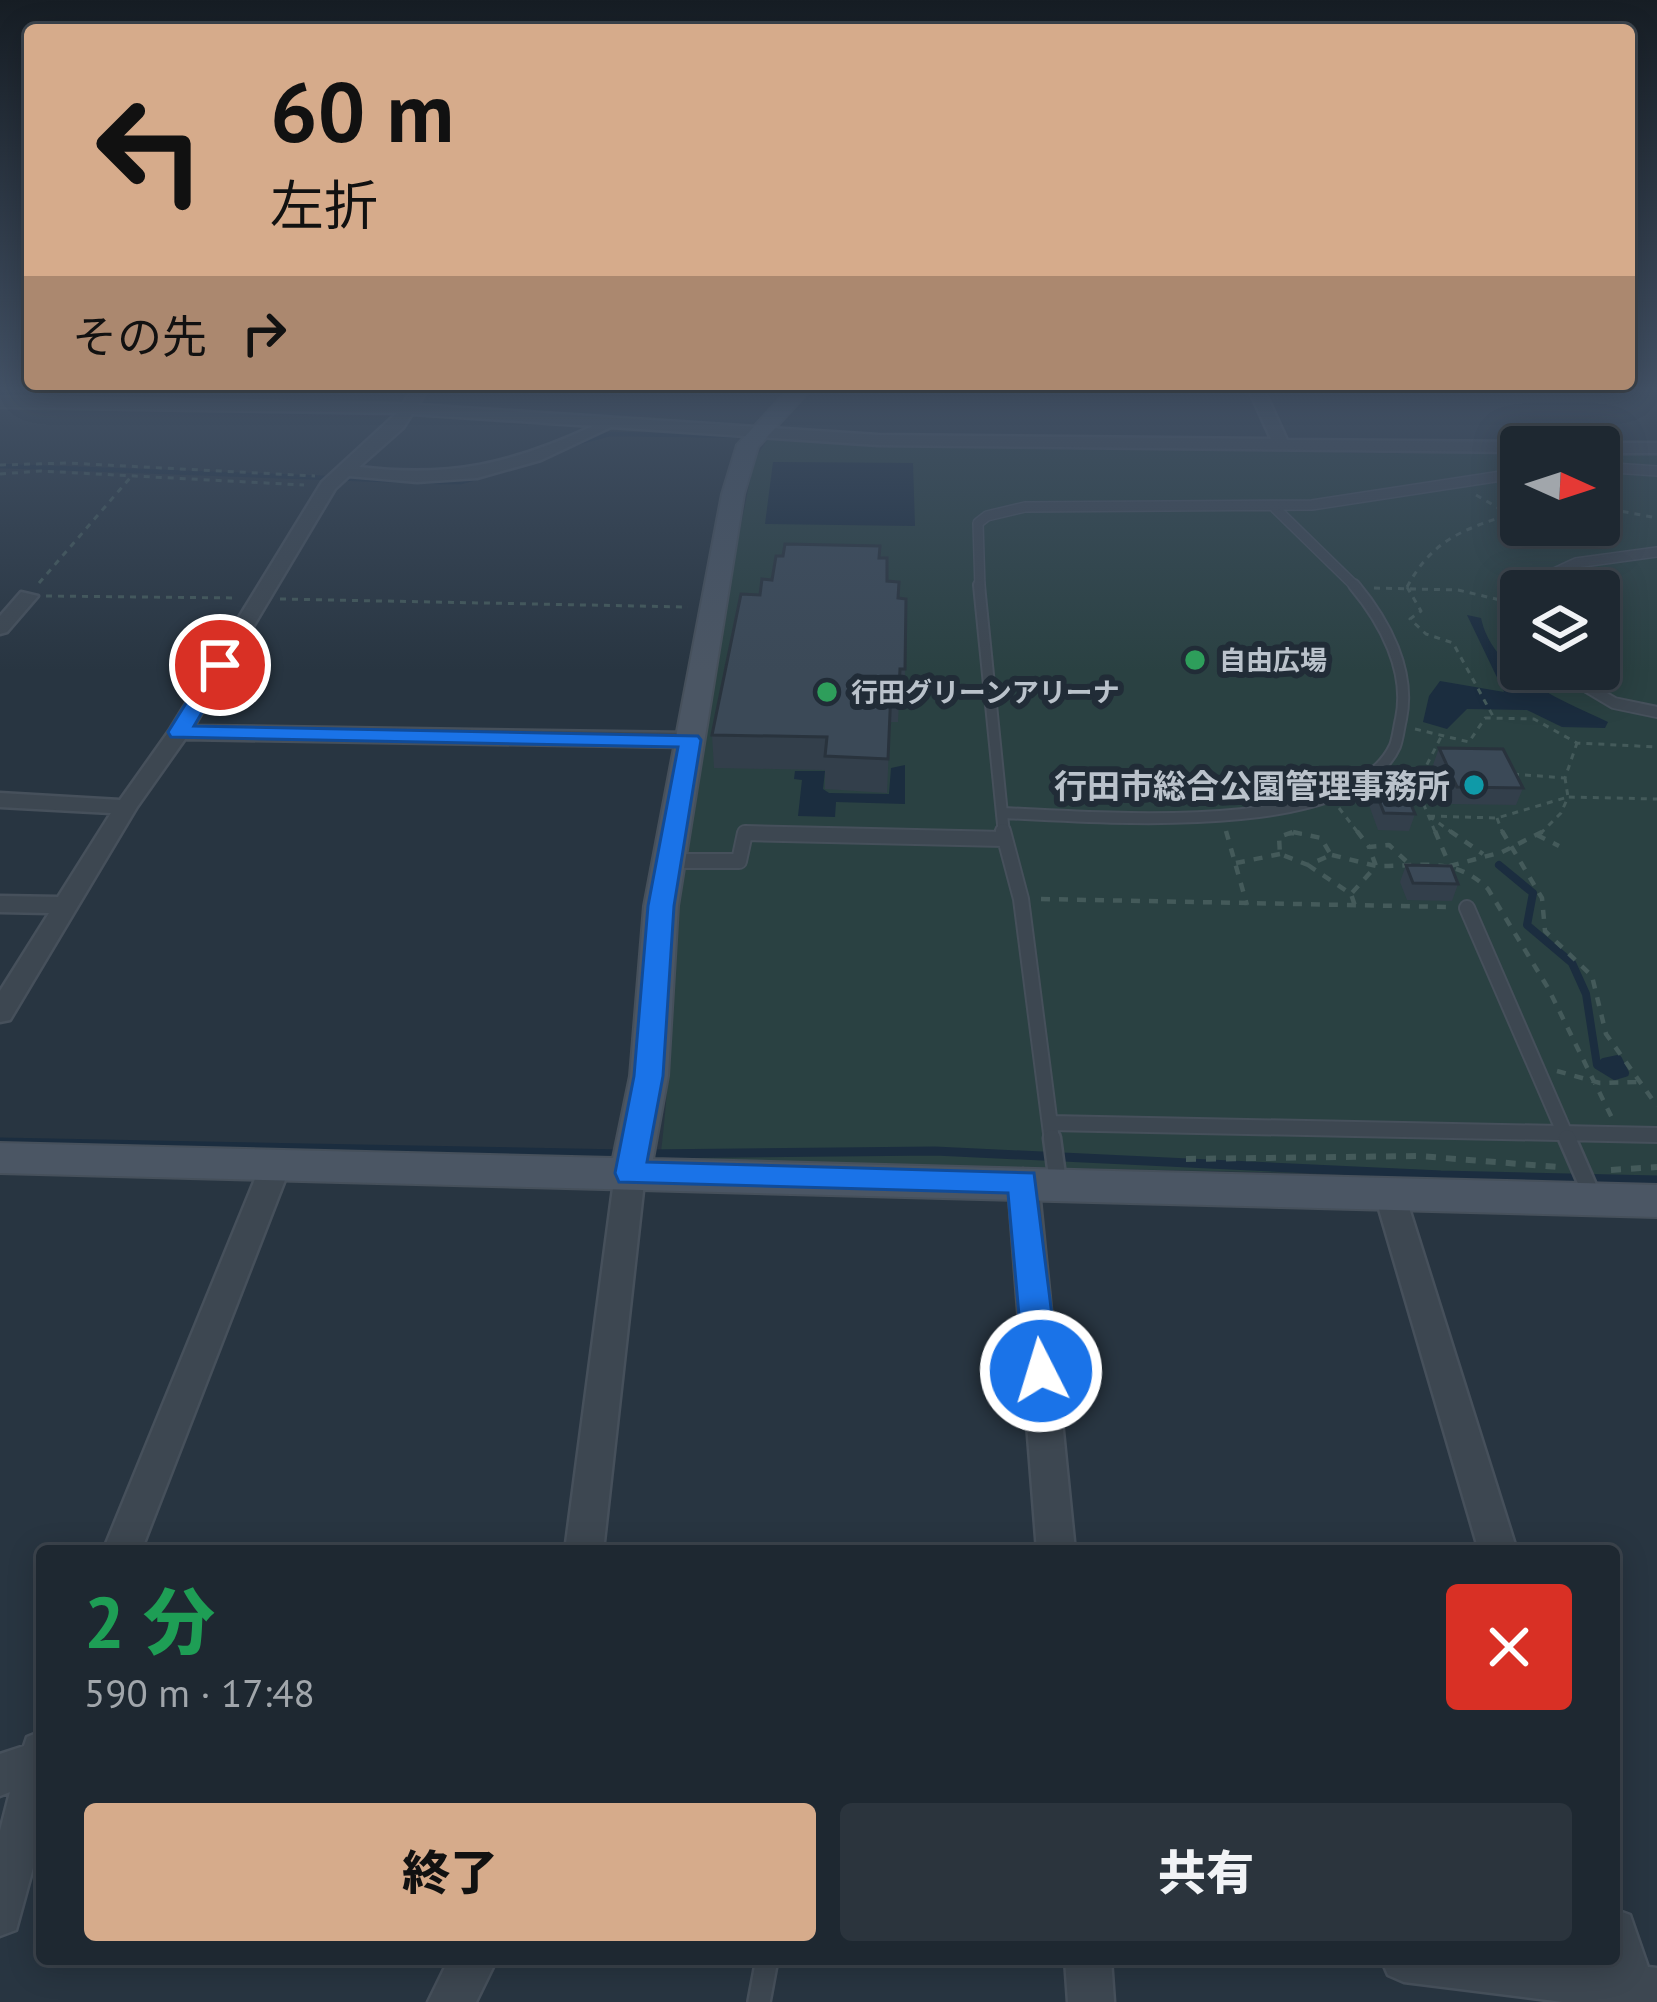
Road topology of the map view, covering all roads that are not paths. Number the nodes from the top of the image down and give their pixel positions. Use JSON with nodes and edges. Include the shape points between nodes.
{"nodes":[{"id":1,"x":332,"y":483,"type":"edge"},
{"id":2,"x":737,"y":483,"type":"edge"},
{"id":3,"x":1452,"y":483,"type":"edge"},
{"id":4,"x":1275,"y":508,"type":"junction"},
{"id":5,"x":1657,"y":552,"type":"edge"},
{"id":6,"x":1559,"y":570,"type":"edge"},
{"id":7,"x":28,"y":596,"type":"road end"},
{"id":8,"x":0,"y":628,"type":"edge"},
{"id":9,"x":1592,"y":690,"type":"edge"},
{"id":10,"x":1657,"y":712,"type":"edge"},
{"id":11,"x":179,"y":732,"type":"junction"},
{"id":12,"x":690,"y":740,"type":"junction"},
{"id":13,"x":0,"y":800,"type":"edge"},
{"id":14,"x":126,"y":807,"type":"junction"},
{"id":15,"x":1002,"y":813,"type":"junction"},
{"id":16,"x":1004,"y":839,"type":"junction"},
{"id":17,"x":669,"y":860,"type":"junction"},
{"id":18,"x":0,"y":904,"type":"edge"},
{"id":19,"x":66,"y":905,"type":"junction"},
{"id":20,"x":1467,"y":908,"type":"road end"},
{"id":21,"x":5,"y":998,"type":"edge"},
{"id":22,"x":1050,"y":1123,"type":"junction"},
{"id":23,"x":1566,"y":1133,"type":"junction"},
{"id":24,"x":1657,"y":1136,"type":"edge"},
{"id":25,"x":0,"y":1158,"type":"edge"},
{"id":26,"x":275,"y":1167,"type":"junction"},
{"id":27,"x":630,"y":1173,"type":"junction"},
{"id":28,"x":1040,"y":1182,"type":"junction"},
{"id":29,"x":1588,"y":1186,"type":"junction"},
{"id":30,"x":1389,"y":1192,"type":"junction"},
{"id":31,"x":1657,"y":1201,"type":"edge"},
{"id":32,"x":124,"y":1545,"type":"edge"},
{"id":33,"x":585,"y":1545,"type":"edge"},
{"id":34,"x":1056,"y":1545,"type":"edge"},
{"id":35,"x":1496,"y":1545,"type":"edge"},
{"id":36,"x":31,"y":1762,"type":"edge"},
{"id":37,"x":0,"y":1914,"type":"edge"},
{"id":38,"x":1620,"y":1944,"type":"edge"},
{"id":39,"x":470,"y":1965,"type":"edge"},
{"id":40,"x":766,"y":1965,"type":"edge"},
{"id":41,"x":1088,"y":1965,"type":"edge"},
{"id":42,"x":1445,"y":1965,"type":"edge"},
{"id":43,"x":1642,"y":1994,"type":"edge"},
{"id":44,"x":451,"y":2002,"type":"edge"},
{"id":45,"x":759,"y":2002,"type":"edge"},
{"id":46,"x":1091,"y":2002,"type":"edge"}],
"edges":[{"from":1,"to":11,"type":"street"},
{"from":2,"to":12,"type":"street"},
{"from":3,"to":4,"type":"lane"},
{"from":4,"to":15,"type":"lane","via":[[1025,507],[978,523]]},
{"from":4,"to":15,"type":"lane","via":[[1369,604],[1391,643],[1404,726],[1383,764],[1333,799],[1282,811]]},
{"from":5,"to":6,"type":"lane"},
{"from":7,"to":8,"type":"street"},
{"from":9,"to":10,"type":"lane"},
{"from":11,"to":12,"type":"street"},
{"from":11,"to":14,"type":"street"},
{"from":12,"to":17,"type":"street"},
{"from":13,"to":14,"type":"street"},
{"from":14,"to":19,"type":"street"},
{"from":15,"to":16,"type":"lane"},
{"from":16,"to":17,"type":"lane","via":[[746,833],[740,861]]},
{"from":16,"to":22,"type":"lane","via":[[1021,898]]},
{"from":17,"to":27,"type":"street","via":[[649,1076]]},
{"from":18,"to":19,"type":"street"},
{"from":19,"to":21,"type":"street"},
{"from":20,"to":23,"type":"lane"},
{"from":22,"to":23,"type":"lane"},
{"from":22,"to":28,"type":"lane"},
{"from":23,"to":24,"type":"lane"},
{"from":23,"to":29,"type":"lane"},
{"from":25,"to":26,"type":"street"},
{"from":26,"to":27,"type":"street"},
{"from":26,"to":32,"type":"street"},
{"from":27,"to":28,"type":"street"},
{"from":27,"to":33,"type":"street"},
{"from":28,"to":30,"type":"street"},
{"from":28,"to":34,"type":"street"},
{"from":29,"to":30,"type":"street"},
{"from":29,"to":31,"type":"street"},
{"from":30,"to":35,"type":"street"},
{"from":36,"to":37,"type":"street"},
{"from":38,"to":43,"type":"street"},
{"from":39,"to":44,"type":"street"},
{"from":40,"to":45,"type":"lane"},
{"from":41,"to":46,"type":"street"},
{"from":42,"to":43,"type":"street"}]}
